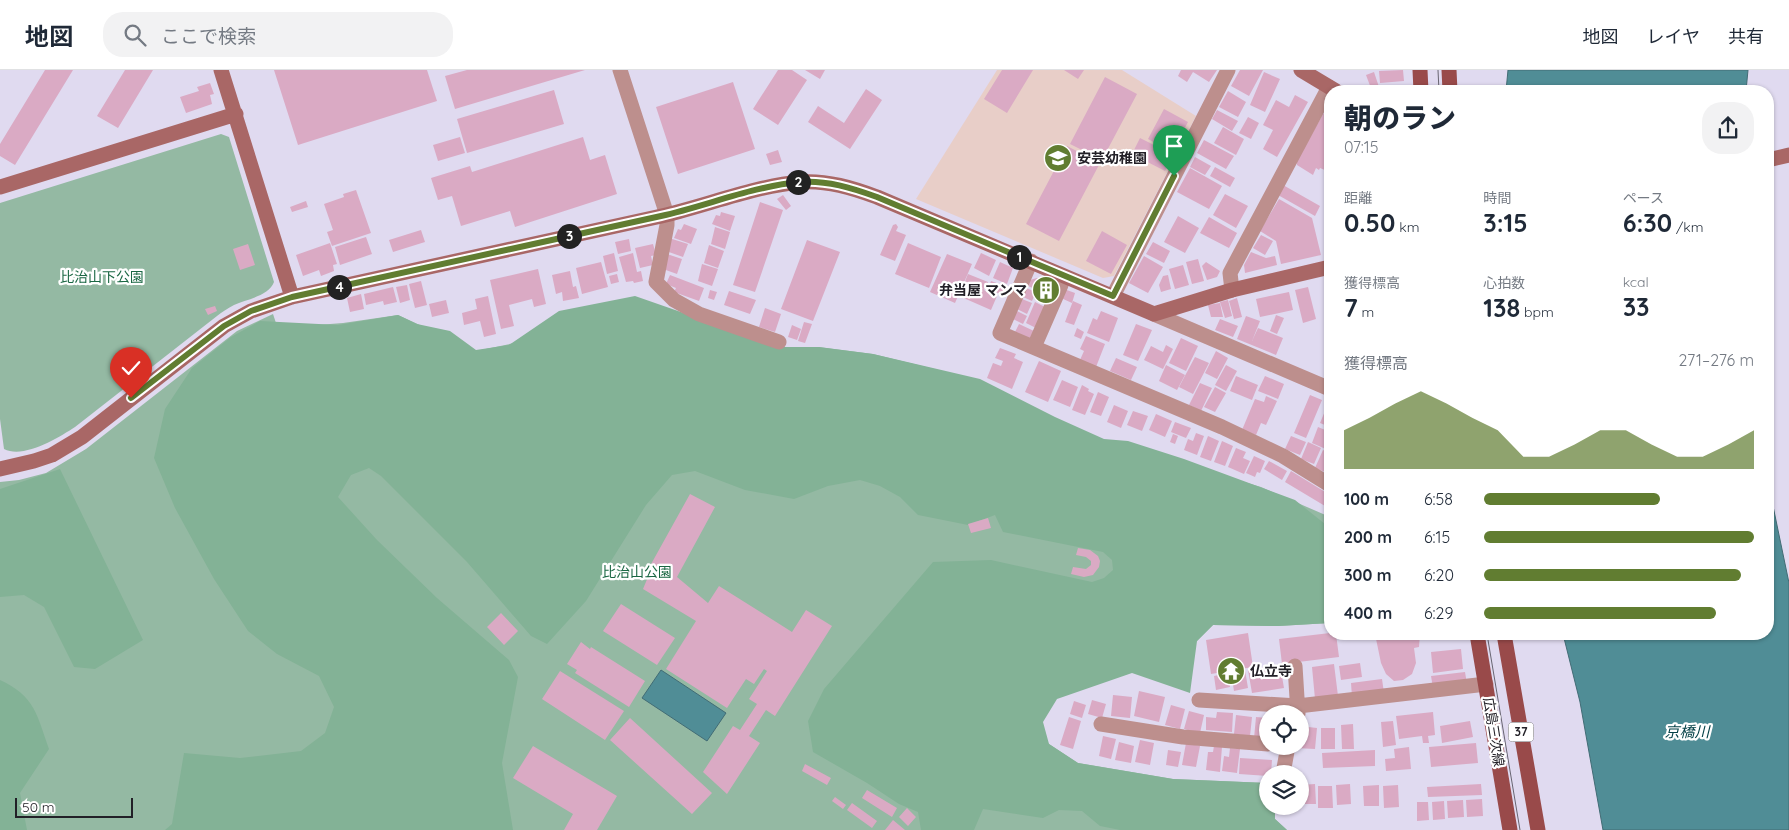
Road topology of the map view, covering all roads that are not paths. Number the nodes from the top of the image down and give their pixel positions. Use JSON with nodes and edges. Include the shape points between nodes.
{"nodes":[{"id":1,"x":221,"y":70,"type":"edge"},
{"id":2,"x":620,"y":70,"type":"edge"},
{"id":3,"x":1228,"y":70,"type":"edge"},
{"id":4,"x":1301,"y":70,"type":"edge"},
{"id":5,"x":1420,"y":70,"type":"edge"},
{"id":6,"x":1449,"y":70,"type":"edge"},
{"id":7,"x":1326,"y":85,"type":"edge"},
{"id":8,"x":1421,"y":85,"type":"edge"},
{"id":9,"x":1450,"y":85,"type":"edge"},
{"id":10,"x":1324,"y":105,"type":"edge"},
{"id":11,"x":236,"y":114,"type":"junction"},
{"id":12,"x":1789,"y":154,"type":"edge"},
{"id":13,"x":1774,"y":158,"type":"edge"},
{"id":14,"x":0,"y":187,"type":"edge"},
{"id":15,"x":667,"y":215,"type":"junction"},
{"id":16,"x":1031,"y":261,"type":"junction"},
{"id":17,"x":1324,"y":268,"type":"edge"},
{"id":18,"x":1062,"y":285,"type":"dead end"},
{"id":19,"x":1232,"y":290,"type":"junction"},
{"id":20,"x":1113,"y":296,"type":"junction"},
{"id":21,"x":292,"y":297,"type":"junction"},
{"id":22,"x":1154,"y":314,"type":"junction"},
{"id":23,"x":778,"y":342,"type":"dead end"},
{"id":24,"x":1034,"y":347,"type":"junction"},
{"id":25,"x":1324,"y":386,"type":"edge"},
{"id":26,"x":0,"y":470,"type":"edge"},
{"id":27,"x":1324,"y":481,"type":"edge"},
{"id":28,"x":1478,"y":640,"type":"edge"},
{"id":29,"x":1505,"y":640,"type":"edge"},
{"id":30,"x":1295,"y":666,"type":"dead end"},
{"id":31,"x":1486,"y":684,"type":"junction"},
{"id":32,"x":1199,"y":700,"type":"dead end"},
{"id":33,"x":1298,"y":705,"type":"edge"},
{"id":34,"x":1259,"y":706,"type":"edge"},
{"id":35,"x":1309,"y":708,"type":"edge"},
{"id":36,"x":1101,"y":724,"type":"dead end"},
{"id":37,"x":1259,"y":743,"type":"edge"},
{"id":38,"x":1510,"y":830,"type":"edge"},
{"id":39,"x":1538,"y":830,"type":"edge"}],
"edges":[{"from":1,"to":11,"type":"street"},
{"from":2,"to":15,"type":"street"},
{"from":3,"to":20,"type":"street"},
{"from":4,"to":7,"type":"street"},
{"from":5,"to":8,"type":"main road"},
{"from":6,"to":9,"type":"main road"},
{"from":10,"to":19,"type":"street","via":[[1230,273]]},
{"from":11,"to":14,"type":"street"},
{"from":11,"to":21,"type":"street"},
{"from":12,"to":13,"type":"street"},
{"from":15,"to":16,"type":"street","via":[[777,185],[824,182],[851,187]]},
{"from":15,"to":21,"type":"street"},
{"from":15,"to":23,"type":"street","via":[[656,282],[674,300],[699,314]]},
{"from":16,"to":20,"type":"street"},
{"from":16,"to":24,"type":"street","via":[[1000,333]]},
{"from":17,"to":19,"type":"street"},
{"from":18,"to":24,"type":"street"},
{"from":19,"to":22,"type":"street"},
{"from":20,"to":22,"type":"street"},
{"from":21,"to":26,"type":"street","via":[[251,311],[224,326],[82,437],[52,455]]},
{"from":22,"to":25,"type":"street"},
{"from":24,"to":27,"type":"street","via":[[1222,427],[1283,456]]},
{"from":28,"to":31,"type":"main road","name":"広島三次線","number":"37"},
{"from":29,"to":39,"type":"main road","name":"広島三次線","number":"37"},
{"from":30,"to":33,"type":"street"},
{"from":31,"to":35,"type":"street"},
{"from":31,"to":38,"type":"main road","name":"広島三次線","number":"37"},
{"from":32,"to":34,"type":"street"},
{"from":36,"to":37,"type":"street","via":[[1182,737]]}]}
